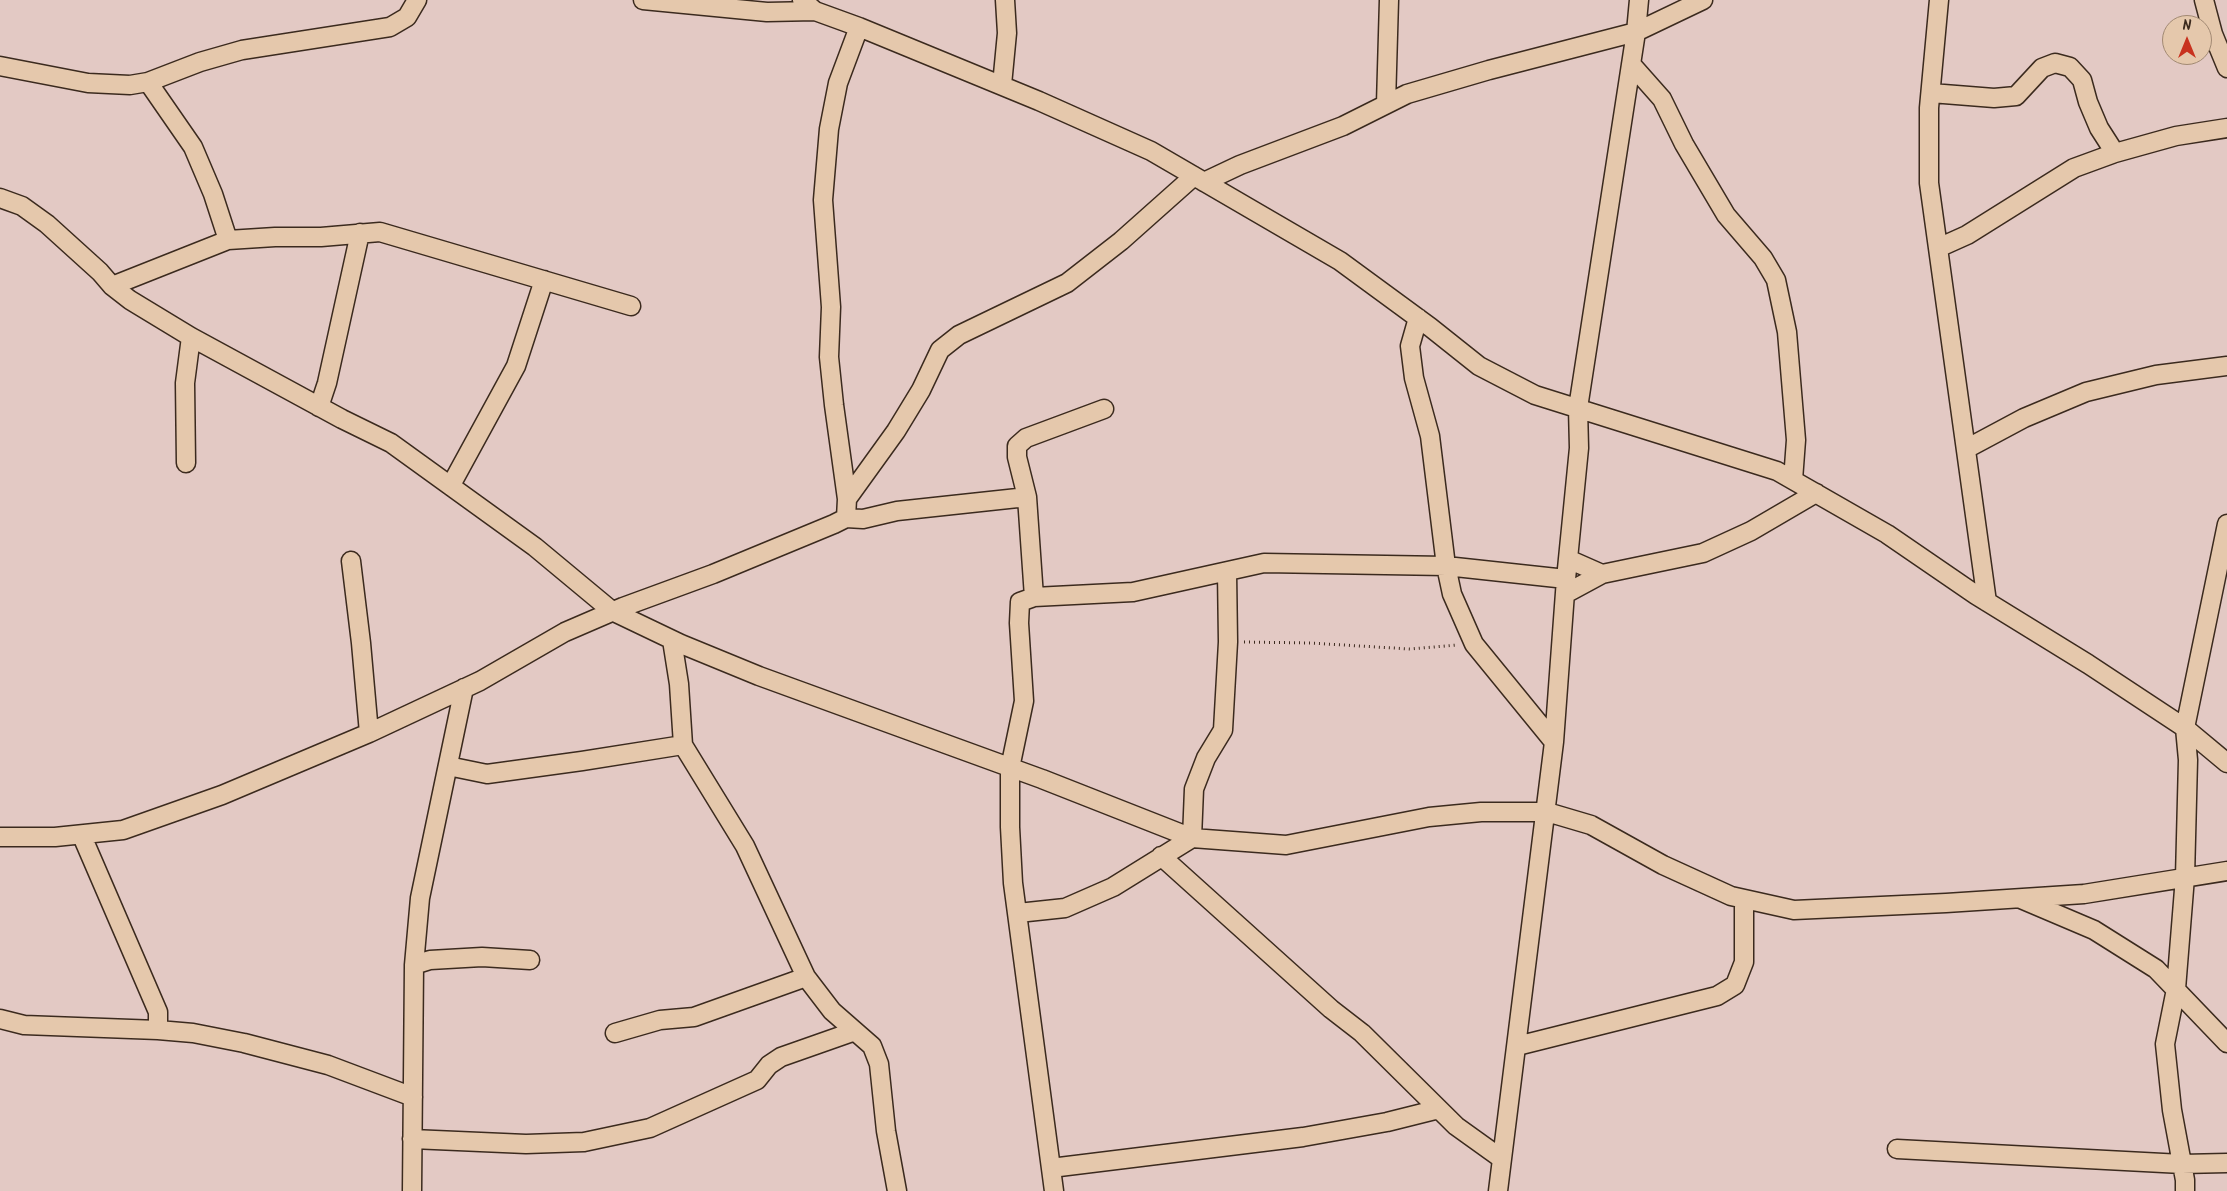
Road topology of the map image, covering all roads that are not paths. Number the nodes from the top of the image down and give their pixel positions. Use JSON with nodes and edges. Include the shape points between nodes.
{"nodes":[{"id":1,"x":417,"y":0,"type":"edge"},
{"id":2,"x":643,"y":0,"type":"edge"},
{"id":3,"x":1004,"y":0,"type":"edge"},
{"id":4,"x":1388,"y":0,"type":"edge"},
{"id":5,"x":1639,"y":0,"type":"edge"},
{"id":6,"x":1704,"y":0,"type":"edge"},
{"id":7,"x":1939,"y":0,"type":"edge"},
{"id":8,"x":2204,"y":0,"type":"edge"},
{"id":9,"x":808,"y":6,"type":"edge"},
{"id":10,"x":859,"y":27,"type":"junction"},
{"id":11,"x":1636,"y":32,"type":"junction"},
{"id":12,"x":1631,"y":64,"type":"junction"},
{"id":13,"x":0,"y":66,"type":"edge"},
{"id":14,"x":2227,"y":68,"type":"edge"},
{"id":15,"x":148,"y":82,"type":"junction"},
{"id":16,"x":1002,"y":86,"type":"junction"},
{"id":17,"x":1932,"y":93,"type":"junction"},
{"id":18,"x":1386,"y":104,"type":"junction"},
{"id":19,"x":2227,"y":128,"type":"edge"},
{"id":20,"x":2115,"y":153,"type":"junction"},
{"id":21,"x":1199,"y":179,"type":"junction"},
{"id":22,"x":0,"y":198,"type":"edge"},
{"id":23,"x":360,"y":233,"type":"junction"},
{"id":24,"x":228,"y":240,"type":"junction"},
{"id":25,"x":1938,"y":248,"type":"junction"},
{"id":26,"x":544,"y":280,"type":"junction"},
{"id":27,"x":112,"y":286,"type":"junction"},
{"id":28,"x":631,"y":306,"type":"dead end"},
{"id":29,"x":1418,"y":318,"type":"junction"},
{"id":30,"x":191,"y":337,"type":"junction"},
{"id":31,"x":2227,"y":366,"type":"edge"},
{"id":32,"x":319,"y":406,"type":"junction"},
{"id":33,"x":1578,"y":408,"type":"junction"},
{"id":34,"x":1104,"y":409,"type":"dead end"},
{"id":35,"x":1966,"y":450,"type":"junction"},
{"id":36,"x":186,"y":463,"type":"dead end"},
{"id":37,"x":1794,"y":480,"type":"junction"},
{"id":38,"x":451,"y":485,"type":"junction"},
{"id":39,"x":1816,"y":493,"type":"junction"},
{"id":40,"x":1028,"y":496,"type":"junction"},
{"id":41,"x":847,"y":499,"type":"junction"},
{"id":42,"x":846,"y":518,"type":"junction"},
{"id":43,"x":2227,"y":524,"type":"edge"},
{"id":44,"x":1568,"y":559,"type":"junction"},
{"id":45,"x":351,"y":561,"type":"dead end"},
{"id":46,"x":1446,"y":566,"type":"junction"},
{"id":47,"x":1227,"y":572,"type":"junction"},
{"id":48,"x":1602,"y":574,"type":"junction"},
{"id":49,"x":1566,"y":586,"type":"junction"},
{"id":50,"x":1034,"y":597,"type":"junction"},
{"id":51,"x":1987,"y":602,"type":"junction"},
{"id":52,"x":612,"y":611,"type":"junction"},
{"id":53,"x":672,"y":640,"type":"junction"},
{"id":54,"x":464,"y":688,"type":"junction"},
{"id":55,"x":2185,"y":728,"type":"junction"},
{"id":56,"x":369,"y":733,"type":"junction"},
{"id":57,"x":1554,"y":742,"type":"junction"},
{"id":58,"x":684,"y":744,"type":"junction"},
{"id":59,"x":2227,"y":763,"type":"edge"},
{"id":60,"x":448,"y":766,"type":"junction"},
{"id":61,"x":1010,"y":768,"type":"junction"},
{"id":62,"x":1547,"y":812,"type":"junction"},
{"id":63,"x":82,"y":836,"type":"junction"},
{"id":64,"x":0,"y":837,"type":"edge"},
{"id":65,"x":1192,"y":838,"type":"junction"},
{"id":66,"x":1161,"y":856,"type":"junction"},
{"id":67,"x":2227,"y":871,"type":"edge"},
{"id":68,"x":2185,"y":878,"type":"junction"},
{"id":69,"x":2018,"y":898,"type":"junction"},
{"id":70,"x":1744,"y":899,"type":"junction"},
{"id":71,"x":1018,"y":913,"type":"junction"},
{"id":72,"x":530,"y":960,"type":"dead end"},
{"id":73,"x":414,"y":964,"type":"junction"},
{"id":74,"x":806,"y":977,"type":"junction"},
{"id":75,"x":2176,"y":989,"type":"junction"},
{"id":76,"x":0,"y":1019,"type":"edge"},
{"id":77,"x":158,"y":1030,"type":"junction"},
{"id":78,"x":855,"y":1031,"type":"junction"},
{"id":79,"x":615,"y":1033,"type":"dead end"},
{"id":80,"x":2227,"y":1043,"type":"edge"},
{"id":81,"x":1517,"y":1046,"type":"junction"},
{"id":82,"x":413,"y":1097,"type":"junction"},
{"id":83,"x":1439,"y":1108,"type":"junction"},
{"id":84,"x":412,"y":1139,"type":"junction"},
{"id":85,"x":1897,"y":1149,"type":"dead end"},
{"id":86,"x":1502,"y":1159,"type":"junction"},
{"id":87,"x":2227,"y":1163,"type":"edge"},
{"id":88,"x":2182,"y":1164,"type":"junction"},
{"id":89,"x":1051,"y":1168,"type":"junction"},
{"id":90,"x":412,"y":1191,"type":"edge"},
{"id":91,"x":897,"y":1191,"type":"edge"},
{"id":92,"x":1054,"y":1191,"type":"edge"},
{"id":93,"x":1498,"y":1191,"type":"edge"},
{"id":94,"x":2184,"y":1191,"type":"edge"}],
"edges":[{"from":1,"to":15,"type":"street","via":[[407,17],[390,27],[242,50]]},
{"from":2,"to":9,"type":"street","via":[[766,12]]},
{"from":3,"to":16,"type":"street","via":[[1007,34]]},
{"from":4,"to":18,"type":"street"},
{"from":5,"to":11,"type":"street"},
{"from":6,"to":11,"type":"street"},
{"from":7,"to":17,"type":"street"},
{"from":8,"to":14,"type":"street","via":[[2212,34]]},
{"from":9,"to":10,"type":"street"},
{"from":10,"to":16,"type":"street"},
{"from":10,"to":41,"type":"street","via":[[838,83],[829,129],[823,200],[831,307],[829,357]]},
{"from":11,"to":12,"type":"street"},
{"from":11,"to":18,"type":"street","via":[[1480,73],[1408,94]]},
{"from":12,"to":33,"type":"street"},
{"from":12,"to":37,"type":"street","via":[[1662,99],[1726,215],[1763,258],[1776,280],[1788,342],[1796,440]]},
{"from":13,"to":15,"type":"street","via":[[94,84]]},
{"from":15,"to":24,"type":"street","via":[[193,147]]},
{"from":16,"to":21,"type":"street","via":[[1151,151]]},
{"from":17,"to":20,"type":"street","via":[[1994,98],[2016,96],[2042,68],[2055,63],[2070,67],[2082,80],[2099,128]]},
{"from":17,"to":25,"type":"street","via":[[1929,183]]},
{"from":18,"to":21,"type":"street","via":[[1343,126]]},
{"from":19,"to":20,"type":"street","via":[[2176,136]]},
{"from":20,"to":25,"type":"street","via":[[2074,168],[1968,235]]},
{"from":21,"to":29,"type":"street","via":[[1340,261]]},
{"from":21,"to":41,"type":"street","via":[[1067,283],[959,335],[940,350],[921,390]]},
{"from":22,"to":27,"type":"street","via":[[22,206],[47,224]]},
{"from":23,"to":24,"type":"street"},
{"from":23,"to":26,"type":"street","via":[[380,232]]},
{"from":23,"to":32,"type":"street"},
{"from":24,"to":27,"type":"street"},
{"from":25,"to":35,"type":"street"},
{"from":26,"to":28,"type":"street"},
{"from":26,"to":38,"type":"street","via":[[516,366]]},
{"from":27,"to":30,"type":"street"},
{"from":29,"to":33,"type":"street","via":[[1479,366],[1535,396]]},
{"from":29,"to":46,"type":"street","via":[[1410,346],[1414,378],[1430,436]]},
{"from":30,"to":32,"type":"street"},
{"from":30,"to":36,"type":"street","via":[[185,383]]},
{"from":31,"to":35,"type":"street","via":[[2156,375],[2086,392],[2024,418]]},
{"from":32,"to":38,"type":"street","via":[[391,443]]},
{"from":33,"to":37,"type":"street","via":[[1777,470]]},
{"from":33,"to":44,"type":"street","via":[[1579,448]]},
{"from":34,"to":40,"type":"street","via":[[1026,438],[1017,446]]},
{"from":35,"to":51,"type":"street"},
{"from":37,"to":39,"type":"street"},
{"from":38,"to":52,"type":"street","via":[[535,547]]},
{"from":39,"to":48,"type":"street","via":[[1751,531],[1703,553]]},
{"from":39,"to":51,"type":"street","via":[[1886,534]]},
{"from":40,"to":42,"type":"street","via":[[897,511],[863,519]]},
{"from":40,"to":50,"type":"street"},
{"from":41,"to":42,"type":"street"},
{"from":42,"to":52,"type":"street","via":[[713,574]]},
{"from":43,"to":55,"type":"street"},
{"from":44,"to":48,"type":"street"},
{"from":44,"to":49,"type":"street"},
{"from":45,"to":56,"type":"street"},
{"from":46,"to":47,"type":"street","via":[[1264,562]]},
{"from":46,"to":49,"type":"street"},
{"from":46,"to":57,"type":"street","via":[[1452,594],[1474,644]]},
{"from":47,"to":50,"type":"street","via":[[1133,592]]},
{"from":47,"to":65,"type":"street","via":[[1228,642],[1223,730],[1206,758],[1194,789]]},
{"from":48,"to":49,"type":"street"},
{"from":49,"to":57,"type":"street"},
{"from":50,"to":61,"type":"street","via":[[1020,602],[1024,701]]},
{"from":51,"to":55,"type":"street"},
{"from":52,"to":53,"type":"street"},
{"from":52,"to":54,"type":"street","via":[[565,632]]},
{"from":53,"to":58,"type":"street"},
{"from":53,"to":61,"type":"street","via":[[759,676]]},
{"from":54,"to":56,"type":"street"},
{"from":54,"to":60,"type":"street"},
{"from":55,"to":59,"type":"street"},
{"from":55,"to":68,"type":"street","via":[[2188,760]]},
{"from":56,"to":63,"type":"street","via":[[222,795],[124,830]]},
{"from":57,"to":62,"type":"street"},
{"from":58,"to":60,"type":"street","via":[[487,774]]},
{"from":58,"to":74,"type":"street","via":[[745,846]]},
{"from":60,"to":73,"type":"street","via":[[420,898]]},
{"from":61,"to":65,"type":"street"},
{"from":61,"to":71,"type":"street","via":[[1013,883]]},
{"from":62,"to":65,"type":"street","via":[[1481,812],[1429,817],[1286,845]]},
{"from":62,"to":70,"type":"street","via":[[1591,825],[1663,865]]},
{"from":62,"to":81,"type":"street"},
{"from":63,"to":64,"type":"street"},
{"from":63,"to":77,"type":"street","via":[[158,1012]]},
{"from":65,"to":66,"type":"street"},
{"from":66,"to":71,"type":"street","via":[[1113,887],[1065,908]]},
{"from":66,"to":83,"type":"street","via":[[1362,1033]]},
{"from":67,"to":68,"type":"street"},
{"from":68,"to":69,"type":"street","via":[[2084,894]]},
{"from":68,"to":75,"type":"street"},
{"from":69,"to":70,"type":"street","via":[[1794,910]]},
{"from":69,"to":75,"type":"street","via":[[2094,930],[2156,969]]},
{"from":70,"to":81,"type":"street","via":[[1744,962],[1735,985],[1717,996]]},
{"from":71,"to":89,"type":"street"},
{"from":72,"to":73,"type":"street","via":[[482,957]]},
{"from":73,"to":82,"type":"street"},
{"from":74,"to":78,"type":"street","via":[[832,1011]]},
{"from":74,"to":79,"type":"street","via":[[694,1017],[660,1020]]},
{"from":75,"to":80,"type":"street"},
{"from":75,"to":88,"type":"street","via":[[2165,1044]]},
{"from":76,"to":77,"type":"street","via":[[24,1025]]},
{"from":77,"to":82,"type":"street","via":[[193,1033],[279,1052],[328,1065]]},
{"from":78,"to":84,"type":"street","via":[[781,1057],[769,1065],[757,1080],[650,1128],[584,1142],[526,1144]]},
{"from":78,"to":91,"type":"street","via":[[872,1046],[879,1064]]},
{"from":81,"to":86,"type":"street"},
{"from":82,"to":84,"type":"street"},
{"from":83,"to":86,"type":"street","via":[[1456,1126]]},
{"from":83,"to":89,"type":"street","via":[[1387,1122],[1303,1137]]},
{"from":84,"to":90,"type":"street"},
{"from":85,"to":88,"type":"street"},
{"from":86,"to":93,"type":"street"},
{"from":87,"to":88,"type":"street"},
{"from":88,"to":94,"type":"street"},
{"from":89,"to":92,"type":"street"}]}
